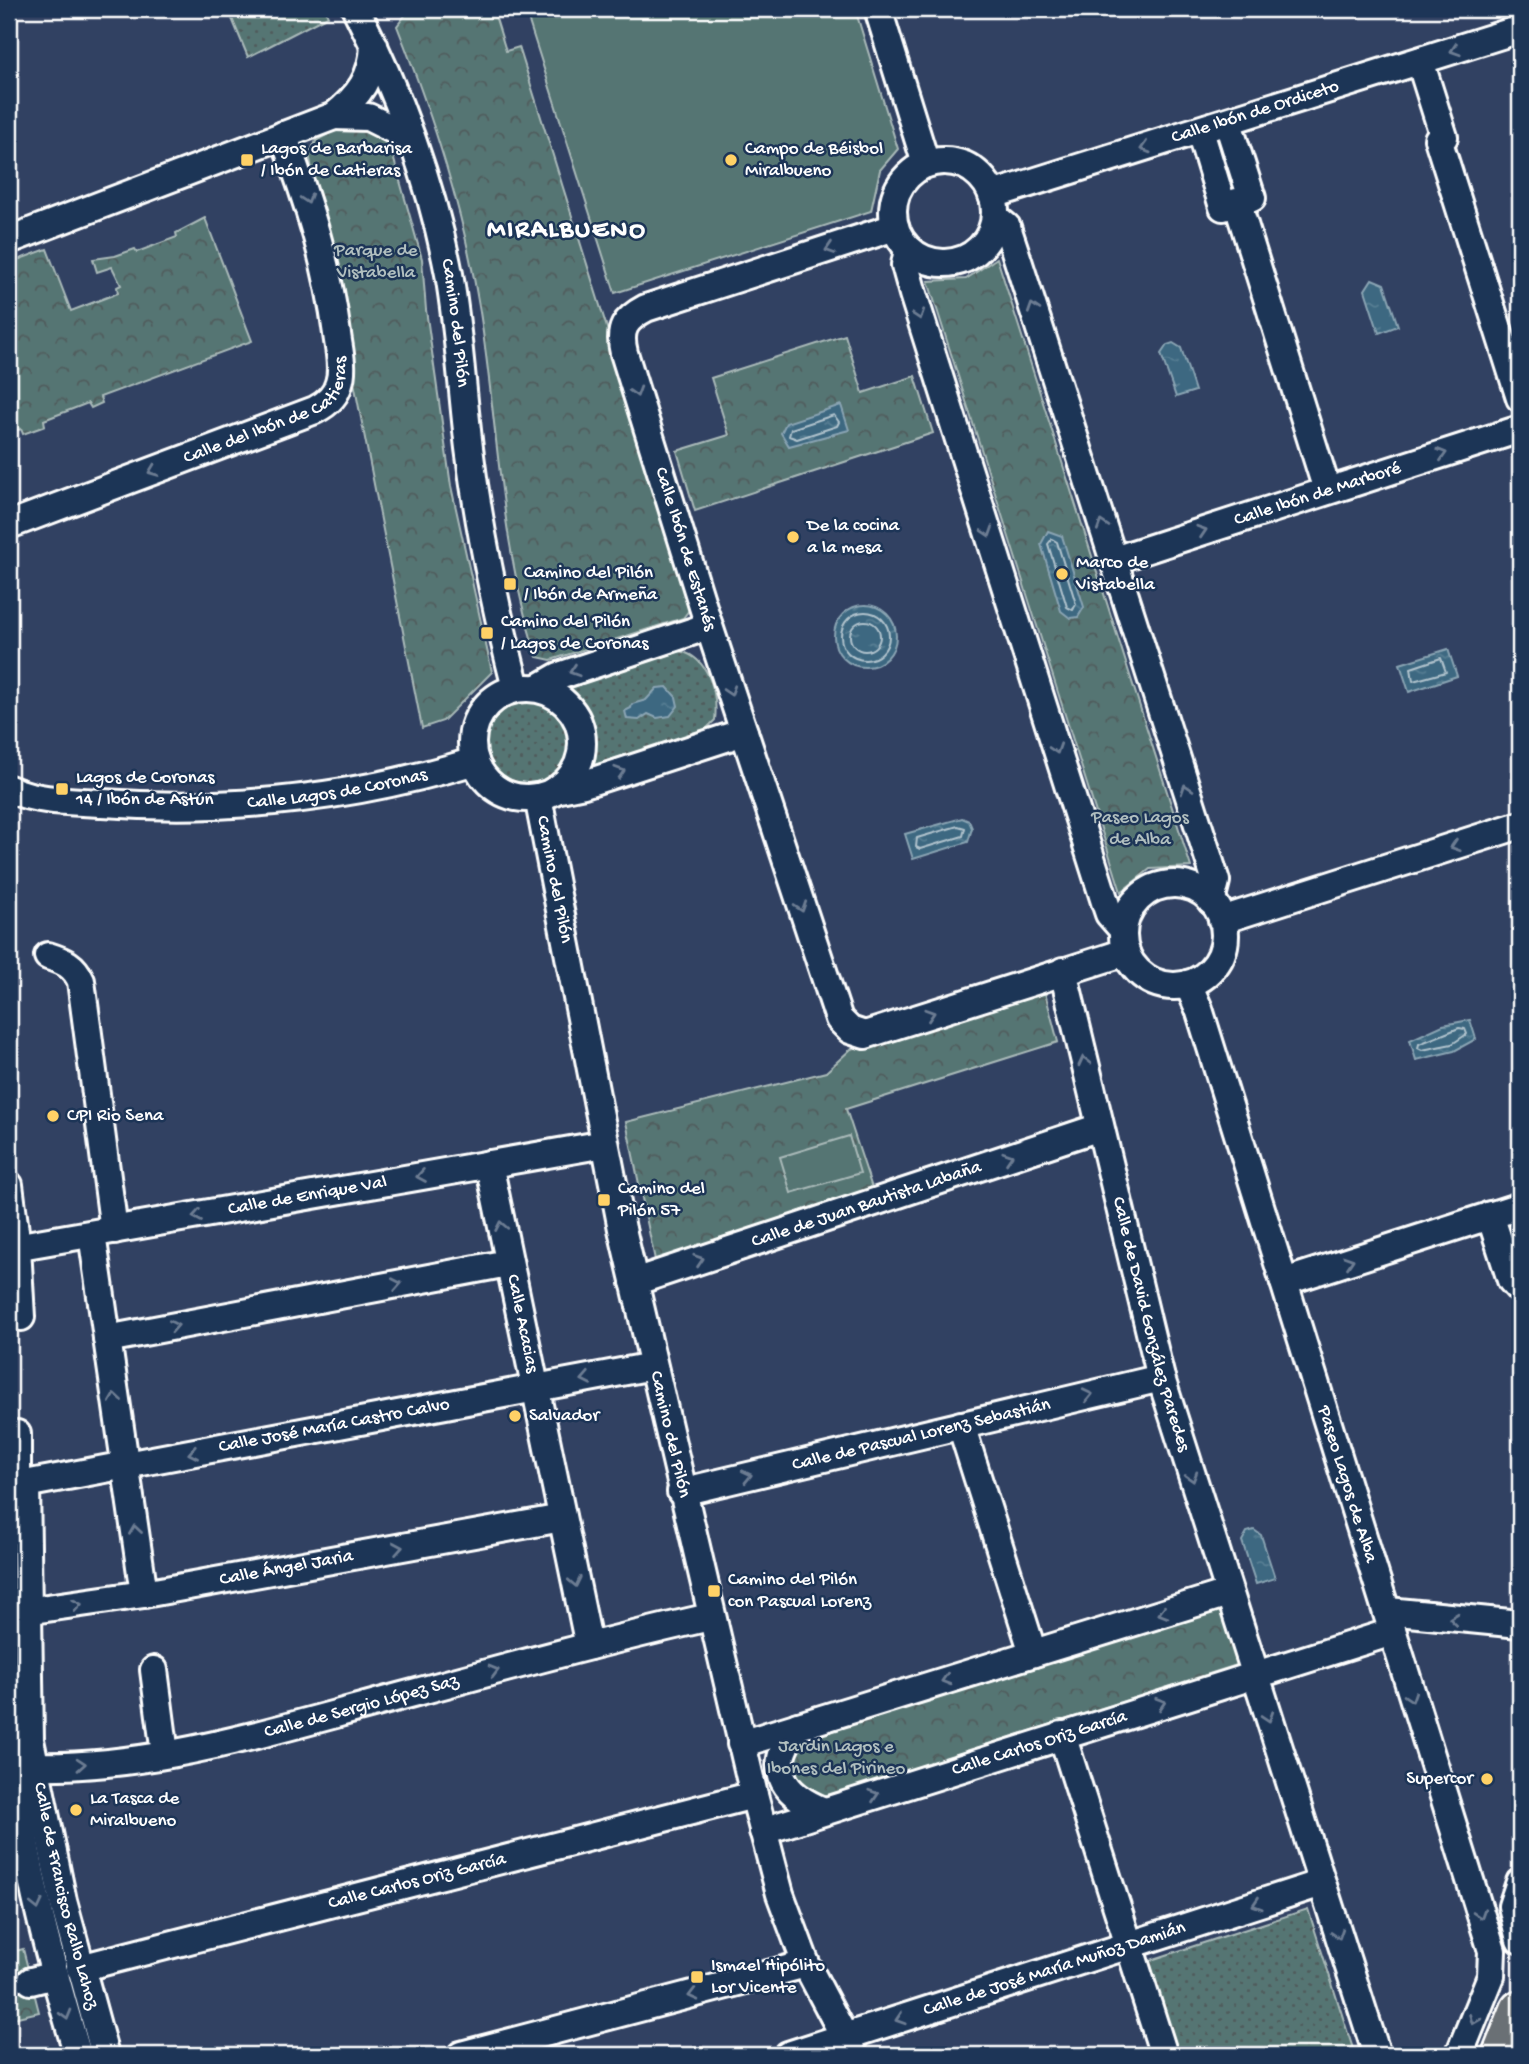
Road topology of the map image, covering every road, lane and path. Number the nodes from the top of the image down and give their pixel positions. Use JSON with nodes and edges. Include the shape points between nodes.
{"nodes":[{"id":1,"x":356,"y":9,"type":"edge"},
{"id":2,"x":878,"y":9,"type":"edge"},
{"id":3,"x":1520,"y":29,"type":"edge"},
{"id":4,"x":374,"y":45,"type":"junction"},
{"id":5,"x":1420,"y":61,"type":"junction"},
{"id":6,"x":334,"y":116,"type":"junction"},
{"id":7,"x":1228,"y":123,"type":"junction"},
{"id":8,"x":1200,"y":131,"type":"junction"},
{"id":9,"x":283,"y":135,"type":"junction"},
{"id":10,"x":410,"y":138,"type":"junction"},
{"id":11,"x":926,"y":164,"type":"junction"},
{"id":12,"x":1237,"y":202,"type":"junction"},
{"id":13,"x":993,"y":206,"type":"junction"},
{"id":14,"x":901,"y":238,"type":"junction"},
{"id":15,"x":9,"y":240,"type":"edge"},
{"id":16,"x":1520,"y":398,"type":"edge"},
{"id":17,"x":1520,"y":429,"type":"edge"},
{"id":18,"x":1326,"y":490,"type":"junction"},
{"id":19,"x":9,"y":525,"type":"edge"},
{"id":20,"x":1114,"y":560,"type":"junction"},
{"id":21,"x":709,"y":626,"type":"junction"},
{"id":22,"x":527,"y":688,"type":"junction"},
{"id":23,"x":744,"y":732,"type":"junction"},
{"id":24,"x":475,"y":761,"type":"junction"},
{"id":25,"x":546,"y":794,"type":"junction"},
{"id":26,"x":15,"y":797,"type":"edge"},
{"id":27,"x":1520,"y":825,"type":"edge"},
{"id":28,"x":1216,"y":910,"type":"junction"},
{"id":29,"x":1124,"y":941,"type":"junction"},
{"id":30,"x":48,"y":956,"type":"dead end"},
{"id":31,"x":1063,"y":971,"type":"junction"},
{"id":32,"x":1188,"y":984,"type":"junction"},
{"id":33,"x":1100,"y":1127,"type":"junction"},
{"id":34,"x":605,"y":1144,"type":"junction"},
{"id":35,"x":489,"y":1164,"type":"junction"},
{"id":36,"x":9,"y":1185,"type":"edge"},
{"id":37,"x":1520,"y":1206,"type":"edge"},
{"id":38,"x":1490,"y":1215,"type":"junction"},
{"id":39,"x":103,"y":1232,"type":"junction"},
{"id":40,"x":13,"y":1248,"type":"edge"},
{"id":41,"x":508,"y":1263,"type":"junction"},
{"id":42,"x":635,"y":1282,"type":"junction"},
{"id":43,"x":1284,"y":1282,"type":"junction"},
{"id":44,"x":1520,"y":1290,"type":"edge"},
{"id":45,"x":21,"y":1317,"type":"dead end"},
{"id":46,"x":107,"y":1339,"type":"junction"},
{"id":47,"x":653,"y":1366,"type":"junction"},
{"id":48,"x":1161,"y":1378,"type":"junction"},
{"id":49,"x":533,"y":1389,"type":"junction"},
{"id":50,"x":961,"y":1425,"type":"junction"},
{"id":51,"x":17,"y":1434,"type":"dead end"},
{"id":52,"x":125,"y":1466,"type":"junction"},
{"id":53,"x":15,"y":1488,"type":"edge"},
{"id":54,"x":681,"y":1492,"type":"junction"},
{"id":55,"x":562,"y":1518,"type":"junction"},
{"id":56,"x":1228,"y":1593,"type":"junction"},
{"id":57,"x":144,"y":1594,"type":"junction"},
{"id":58,"x":18,"y":1612,"type":"edge"},
{"id":59,"x":710,"y":1617,"type":"junction"},
{"id":60,"x":1390,"y":1622,"type":"junction"},
{"id":61,"x":1520,"y":1624,"type":"edge"},
{"id":62,"x":589,"y":1646,"type":"junction"},
{"id":63,"x":1033,"y":1653,"type":"junction"},
{"id":64,"x":154,"y":1670,"type":"dead end"},
{"id":65,"x":1254,"y":1673,"type":"junction"},
{"id":66,"x":798,"y":1726,"type":"junction"},
{"id":67,"x":1062,"y":1735,"type":"junction"},
{"id":68,"x":741,"y":1744,"type":"junction"},
{"id":69,"x":165,"y":1754,"type":"junction"},
{"id":70,"x":19,"y":1765,"type":"edge"},
{"id":71,"x":754,"y":1795,"type":"junction"},
{"id":72,"x":824,"y":1811,"type":"junction"},
{"id":73,"x":762,"y":1830,"type":"junction"},
{"id":74,"x":1520,"y":1882,"type":"edge"},
{"id":75,"x":1322,"y":1883,"type":"junction"},
{"id":76,"x":1520,"y":1940,"type":"edge"},
{"id":77,"x":1129,"y":1945,"type":"junction"},
{"id":78,"x":806,"y":1964,"type":"junction"},
{"id":79,"x":55,"y":1974,"type":"junction"},
{"id":80,"x":1520,"y":2010,"type":"edge"},
{"id":81,"x":848,"y":2046,"type":"edge"},
{"id":82,"x":78,"y":2055,"type":"edge"},
{"id":83,"x":105,"y":2055,"type":"edge"},
{"id":84,"x":461,"y":2055,"type":"edge"},
{"id":85,"x":788,"y":2055,"type":"edge"},
{"id":86,"x":1164,"y":2055,"type":"edge"},
{"id":87,"x":1377,"y":2055,"type":"edge"},
{"id":88,"x":1459,"y":2055,"type":"edge"},
{"id":89,"x":1502,"y":2055,"type":"edge"}],
"edges":[{"from":1,"to":4,"type":"street","name":"Camino del Pilón"},
{"from":2,"to":11,"type":"street"},
{"from":3,"to":5,"type":"street","name":"Calle Ibón de Ordiceto","one_way":true},
{"from":4,"to":6,"type":"street","via":[[364,85]]},
{"from":4,"to":10,"type":"street","name":"Camino del Pilón"},
{"from":5,"to":7,"type":"street","name":"Calle Ibón de Ordiceto"},
{"from":5,"to":16,"type":"street","via":[[1444,137],[1438,139]]},
{"from":6,"to":9,"type":"street"},
{"from":6,"to":10,"type":"street","via":[[368,117]]},
{"from":7,"to":8,"type":"street","name":"Calle Ibón de Ordiceto"},
{"from":7,"to":12,"type":"street","via":[[1252,198]]},
{"from":8,"to":12,"type":"street","via":[[1223,207]]},
{"from":8,"to":13,"type":"street","name":"Calle Ibón de Ordiceto","one_way":true},
{"from":9,"to":15,"type":"street"},
{"from":9,"to":19,"type":"street","name":"Calle del Ibón de Catieras","one_way":true,"via":[[316,230],[331,292],[341,366],[335,394],[315,410]]},
{"from":10,"to":22,"type":"street","name":"Camino del Pilón","via":[[430,195],[449,274],[478,511]]},
{"from":11,"to":13,"type":"street","via":[[958,163],[972,170]]},
{"from":11,"to":14,"type":"street","via":[[907,177],[895,196]]},
{"from":12,"to":18,"type":"street"},
{"from":13,"to":14,"type":"street","via":[[991,233],[982,247],[953,263],[921,258]]},
{"from":20,"to":13,"type":"street","one_way":true,"via":[[1007,227]]},
{"from":14,"to":21,"type":"street","name":"Calle Ibón de Estanés","one_way":true,"via":[[646,308],[622,326],[624,353]]},
{"from":14,"to":29,"type":"street","one_way":true,"via":[[925,333],[1105,902]]},
{"from":18,"to":17,"type":"street","name":"Calle Ibón de Marboré","one_way":true},
{"from":20,"to":18,"type":"street","name":"Calle Ibón de Marboré","one_way":true},
{"from":28,"to":20,"type":"street","one_way":true,"via":[[1216,881]]},
{"from":21,"to":22,"type":"street","one_way":true},
{"from":21,"to":23,"type":"street","name":"Calle Ibón de Estanés","one_way":true},
{"from":22,"to":24,"type":"street","via":[[499,695],[480,715],[472,742]]},
{"from":22,"to":25,"type":"street","via":[[554,694],[567,704],[582,734],[577,766],[568,780]]},
{"from":25,"to":23,"type":"street","one_way":true},
{"from":23,"to":31,"type":"street","name":"Calle Ibón de Estanés","one_way":true,"via":[[839,1020],[850,1030],[865,1035]]},
{"from":24,"to":25,"type":"street","via":[[482,775],[507,794]]},
{"from":24,"to":26,"type":"street","name":"Calle Lagos de Coronas","via":[[376,787],[257,804],[133,805]]},
{"from":25,"to":34,"type":"street","name":"Camino del Pilón"},
{"from":27,"to":28,"type":"street","one_way":true},
{"from":28,"to":29,"type":"street","via":[[1198,890],[1182,885],[1150,890],[1127,914]]},
{"from":28,"to":32,"type":"street","via":[[1224,933],[1219,959],[1211,970]]},
{"from":29,"to":31,"type":"street"},
{"from":29,"to":32,"type":"street","via":[[1133,965],[1157,983]]},
{"from":30,"to":39,"type":"street","via":[[77,970],[81,981]]},
{"from":33,"to":31,"type":"street","name":"Calle de David González Paredes","one_way":true},
{"from":32,"to":43,"type":"street","name":"Paseo Lagos de Alba"},
{"from":42,"to":33,"type":"street","name":"Calle de Juan Bautista Labaña","one_way":true},
{"from":33,"to":48,"type":"street","name":"Calle de David González Paredes"},
{"from":34,"to":35,"type":"street","name":"Calle de Enrique Val"},
{"from":34,"to":42,"type":"street","name":"Camino del Pilón"},
{"from":35,"to":39,"type":"street","name":"Calle de Enrique Val","one_way":true},
{"from":41,"to":35,"type":"street","name":"Calle Acacias","one_way":true},
{"from":36,"to":40,"type":"street"},
{"from":37,"to":38,"type":"street"},
{"from":43,"to":38,"type":"street","one_way":true},
{"from":38,"to":44,"type":"street","via":[[1511,1280]]},
{"from":39,"to":40,"type":"street","name":"Calle de Enrique Val"},
{"from":39,"to":46,"type":"street"},
{"from":40,"to":45,"type":"street"},
{"from":46,"to":41,"type":"street","one_way":true},
{"from":41,"to":49,"type":"street","name":"Calle Acacias"},
{"from":42,"to":47,"type":"street","name":"Camino del Pilón"},
{"from":43,"to":60,"type":"street","name":"Paseo Lagos de Alba"},
{"from":52,"to":46,"type":"street","one_way":true},
{"from":47,"to":49,"type":"street","name":"Calle José María Castro Calvo","one_way":true},
{"from":47,"to":54,"type":"street","name":"Camino del Pilón"},
{"from":50,"to":48,"type":"street","name":"Calle de Pascual Lorenz Sebastián","one_way":true},
{"from":48,"to":56,"type":"street","name":"Calle de David González Paredes","one_way":true},
{"from":49,"to":52,"type":"street","name":"Calle José María Castro Calvo","one_way":true},
{"from":49,"to":55,"type":"street","name":"Calle Acacias"},
{"from":54,"to":50,"type":"street","name":"Calle de Pascual Lorenz Sebastián","one_way":true},
{"from":50,"to":63,"type":"street"},
{"from":51,"to":53,"type":"street","name":"Calle de Francisco Rallo Lahoz"},
{"from":52,"to":53,"type":"street","name":"Calle José María Castro Calvo"},
{"from":57,"to":52,"type":"street","one_way":true},
{"from":53,"to":58,"type":"street","name":"Calle de Francisco Rallo Lahoz"},
{"from":54,"to":59,"type":"street","name":"Camino del Pilón"},
{"from":57,"to":55,"type":"street","name":"Calle Ángel Jaria","one_way":true},
{"from":55,"to":62,"type":"street","name":"Calle Acacias","one_way":true},
{"from":56,"to":63,"type":"street","one_way":true},
{"from":56,"to":65,"type":"street","name":"Calle de David González Paredes"},
{"from":58,"to":57,"type":"street","name":"Calle Ángel Jaria","one_way":true},
{"from":58,"to":70,"type":"street","name":"Calle de Francisco Rallo Lahoz"},
{"from":59,"to":62,"type":"street","name":"Calle de Sergio López Saz"},
{"from":59,"to":68,"type":"street","name":"Camino del Pilón"},
{"from":61,"to":60,"type":"street","one_way":true},
{"from":60,"to":65,"type":"street"},
{"from":60,"to":88,"type":"street","name":"Paseo Lagos de Alba","one_way":true,"via":[[1492,1951],[1493,1971]]},
{"from":69,"to":62,"type":"street","name":"Calle de Sergio López Saz","one_way":true,"via":[[259,1735]]},
{"from":63,"to":66,"type":"street","one_way":true},
{"from":64,"to":69,"type":"street"},
{"from":67,"to":65,"type":"street","name":"Calle Carlos Oriz García","one_way":true},
{"from":65,"to":75,"type":"street","name":"Calle de David González Paredes","one_way":true},
{"from":66,"to":68,"type":"street"},
{"from":66,"to":72,"type":"street","via":[[783,1748],[780,1772],[790,1792]]},
{"from":72,"to":67,"type":"street","name":"Calle Carlos Oriz García","one_way":true},
{"from":67,"to":77,"type":"street"},
{"from":68,"to":71,"type":"street","name":"Camino del Pilón"},
{"from":70,"to":69,"type":"street","name":"Calle de Sergio López Saz","one_way":true,"via":[[104,1763]]},
{"from":70,"to":79,"type":"street","name":"Calle de Francisco Rallo Lahoz","via":[[27,1859]]},
{"from":71,"to":73,"type":"street","name":"Camino del Pilón"},
{"from":71,"to":79,"type":"street","name":"Calle Carlos Oriz García"},
{"from":72,"to":73,"type":"street","name":"Calle Carlos Oriz García"},
{"from":73,"to":78,"type":"street","name":"Camino del Pilón"},
{"from":74,"to":76,"type":"street","via":[[1512,1906]]},
{"from":75,"to":77,"type":"street","name":"Calle de José María Muñoz Damián","one_way":true},
{"from":75,"to":87,"type":"street","name":"Calle de David González Paredes","one_way":true},
{"from":77,"to":81,"type":"street","name":"Calle de José María Muñoz Damián","one_way":true},
{"from":77,"to":86,"type":"street"},
{"from":78,"to":81,"type":"street","name":"Camino del Pilón"},
{"from":78,"to":84,"type":"street","one_way":true},
{"from":79,"to":82,"type":"street","name":"Calle de Francisco Rallo Lahoz","one_way":true},
{"from":79,"to":83,"type":"street","name":"Calle de Francisco Rallo Lahoz"},
{"from":80,"to":89,"type":"highway"},
{"from":81,"to":85,"type":"street","name":"Calle de José María Muñoz Damián"}]}
